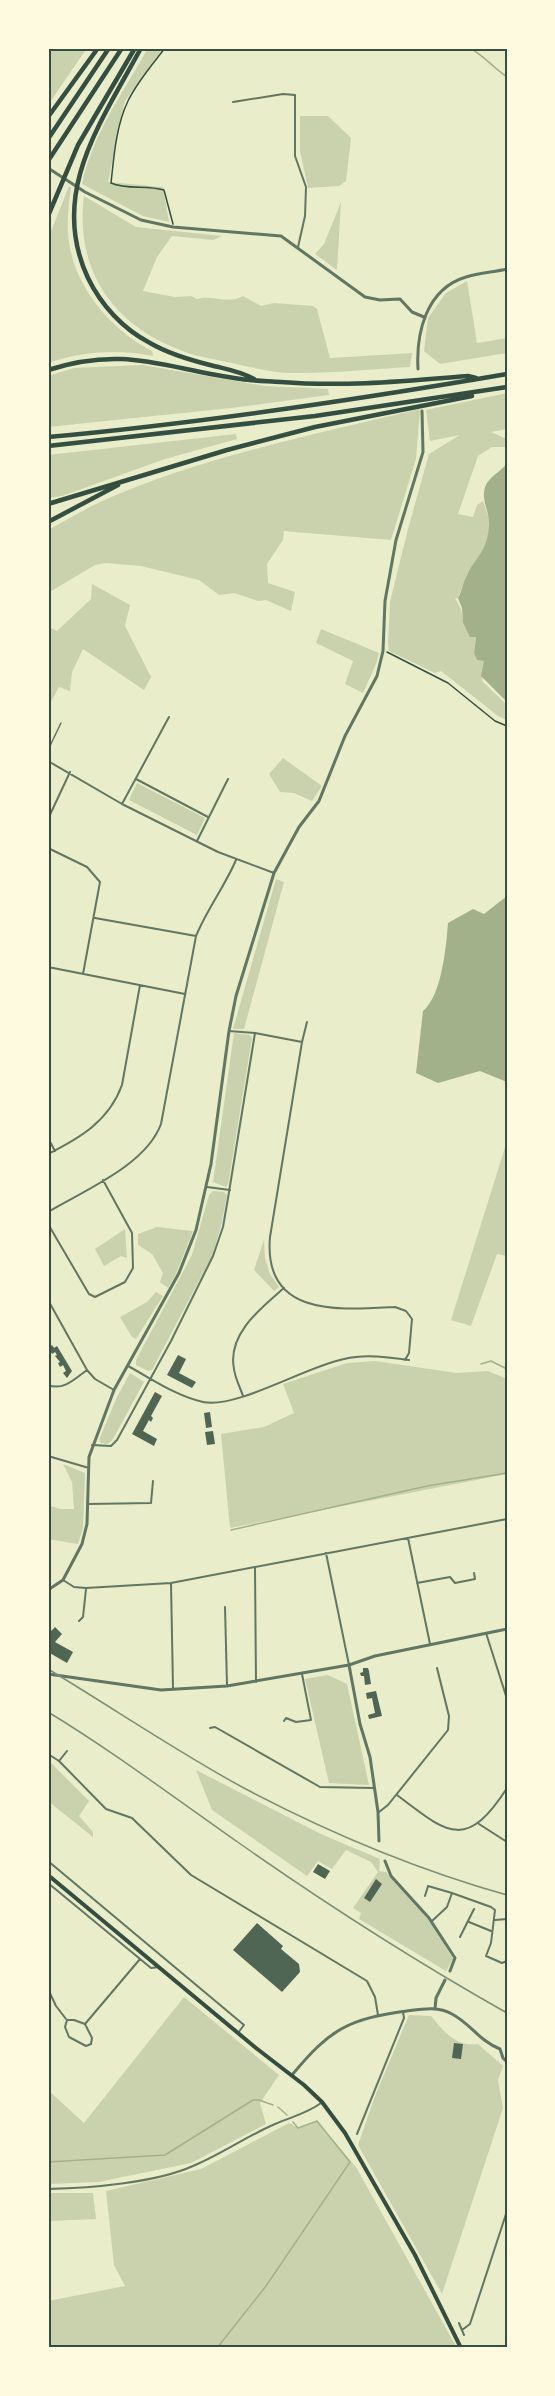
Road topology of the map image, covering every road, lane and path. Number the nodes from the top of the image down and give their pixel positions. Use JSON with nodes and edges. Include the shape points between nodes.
{"nodes":[{"id":1,"x":98,"y":48,"type":"edge"},
{"id":2,"x":109,"y":48,"type":"edge"},
{"id":3,"x":122,"y":48,"type":"edge"},
{"id":4,"x":135,"y":48,"type":"edge"},
{"id":5,"x":141,"y":48,"type":"edge"},
{"id":6,"x":165,"y":48,"type":"edge"},
{"id":7,"x":233,"y":102,"type":"dead end"},
{"id":8,"x":48,"y":117,"type":"edge"},
{"id":9,"x":48,"y":139,"type":"edge"},
{"id":10,"x":48,"y":161,"type":"edge"},
{"id":11,"x":48,"y":168,"type":"edge"},
{"id":12,"x":48,"y":216,"type":"edge"},
{"id":13,"x":173,"y":228,"type":"junction"},
{"id":14,"x":298,"y":247,"type":"junction"},
{"id":15,"x":507,"y":269,"type":"edge"},
{"id":16,"x":424,"y":317,"type":"junction"},
{"id":17,"x":418,"y":369,"type":"dead end"},
{"id":18,"x":48,"y":370,"type":"edge"},
{"id":19,"x":507,"y":374,"type":"edge"},
{"id":20,"x":254,"y":379,"type":"junction"},
{"id":21,"x":478,"y":379,"type":"junction"},
{"id":22,"x":507,"y":387,"type":"edge"},
{"id":23,"x":488,"y":391,"type":"junction"},
{"id":24,"x":423,"y":411,"type":"dead end"},
{"id":25,"x":48,"y":437,"type":"edge"},
{"id":26,"x":48,"y":446,"type":"edge"},
{"id":27,"x":120,"y":484,"type":"junction"},
{"id":28,"x":48,"y":504,"type":"edge"},
{"id":29,"x":48,"y":522,"type":"edge"},
{"id":30,"x":383,"y":651,"type":"junction"},
{"id":31,"x":169,"y":717,"type":"dead end"},
{"id":32,"x":61,"y":723,"type":"dead end"},
{"id":33,"x":507,"y":726,"type":"edge"},
{"id":34,"x":48,"y":750,"type":"edge"},
{"id":35,"x":48,"y":761,"type":"edge"},
{"id":36,"x":70,"y":772,"type":"junction"},
{"id":37,"x":135,"y":779,"type":"junction"},
{"id":38,"x":228,"y":779,"type":"dead end"},
{"id":39,"x":122,"y":804,"type":"junction"},
{"id":40,"x":208,"y":817,"type":"junction"},
{"id":41,"x":48,"y":819,"type":"edge"},
{"id":42,"x":197,"y":841,"type":"junction"},
{"id":43,"x":48,"y":848,"type":"edge"},
{"id":44,"x":236,"y":860,"type":"junction"},
{"id":45,"x":274,"y":873,"type":"junction"},
{"id":46,"x":94,"y":918,"type":"junction"},
{"id":47,"x":196,"y":936,"type":"junction"},
{"id":48,"x":48,"y":967,"type":"edge"},
{"id":49,"x":83,"y":974,"type":"junction"},
{"id":50,"x":140,"y":985,"type":"junction"},
{"id":51,"x":185,"y":994,"type":"junction"},
{"id":52,"x":307,"y":1022,"type":"dead end"},
{"id":53,"x":229,"y":1031,"type":"junction"},
{"id":54,"x":255,"y":1033,"type":"junction"},
{"id":55,"x":302,"y":1042,"type":"junction"},
{"id":56,"x":48,"y":1138,"type":"edge"},
{"id":57,"x":55,"y":1150,"type":"junction"},
{"id":58,"x":48,"y":1154,"type":"edge"},
{"id":59,"x":103,"y":1180,"type":"junction"},
{"id":60,"x":207,"y":1186,"type":"junction"},
{"id":61,"x":230,"y":1190,"type":"junction"},
{"id":62,"x":48,"y":1212,"type":"edge"},
{"id":63,"x":48,"y":1224,"type":"edge"},
{"id":64,"x":284,"y":1288,"type":"junction"},
{"id":65,"x":48,"y":1300,"type":"edge"},
{"id":66,"x":128,"y":1366,"type":"junction"},
{"id":67,"x":87,"y":1370,"type":"junction"},
{"id":68,"x":150,"y":1378,"type":"junction"},
{"id":69,"x":48,"y":1385,"type":"edge"},
{"id":70,"x":114,"y":1390,"type":"junction"},
{"id":71,"x":243,"y":1396,"type":"junction"},
{"id":72,"x":92,"y":1445,"type":"junction"},
{"id":73,"x":48,"y":1456,"type":"edge"},
{"id":74,"x":89,"y":1468,"type":"junction"},
{"id":75,"x":153,"y":1481,"type":"dead end"},
{"id":76,"x":88,"y":1503,"type":"junction"},
{"id":77,"x":507,"y":1519,"type":"edge"},
{"id":78,"x":408,"y":1538,"type":"junction"},
{"id":79,"x":326,"y":1553,"type":"junction"},
{"id":80,"x":255,"y":1568,"type":"junction"},
{"id":81,"x":474,"y":1573,"type":"dead end"},
{"id":82,"x":63,"y":1580,"type":"junction"},
{"id":83,"x":171,"y":1583,"type":"junction"},
{"id":84,"x":417,"y":1583,"type":"junction"},
{"id":85,"x":86,"y":1588,"type":"junction"},
{"id":86,"x":48,"y":1590,"type":"edge"},
{"id":87,"x":225,"y":1607,"type":"dead end"},
{"id":88,"x":80,"y":1621,"type":"dead end"},
{"id":89,"x":507,"y":1629,"type":"edge"},
{"id":90,"x":486,"y":1633,"type":"junction"},
{"id":91,"x":430,"y":1644,"type":"junction"},
{"id":92,"x":349,"y":1665,"type":"junction"},
{"id":93,"x":437,"y":1668,"type":"dead end"},
{"id":94,"x":48,"y":1674,"type":"edge"},
{"id":95,"x":302,"y":1674,"type":"junction"},
{"id":96,"x":256,"y":1682,"type":"junction"},
{"id":97,"x":227,"y":1686,"type":"junction"},
{"id":98,"x":173,"y":1690,"type":"junction"},
{"id":99,"x":507,"y":1699,"type":"edge"},
{"id":100,"x":284,"y":1721,"type":"dead end"},
{"id":101,"x":210,"y":1728,"type":"dead end"},
{"id":102,"x":67,"y":1751,"type":"dead end"},
{"id":103,"x":48,"y":1754,"type":"edge"},
{"id":104,"x":58,"y":1761,"type":"junction"},
{"id":105,"x":375,"y":1788,"type":"junction"},
{"id":106,"x":507,"y":1788,"type":"edge"},
{"id":107,"x":397,"y":1794,"type":"junction"},
{"id":108,"x":378,"y":1812,"type":"junction"},
{"id":109,"x":478,"y":1823,"type":"junction"},
{"id":110,"x":379,"y":1840,"type":"dead end"},
{"id":111,"x":507,"y":1842,"type":"edge"},
{"id":112,"x":385,"y":1861,"type":"dead end"},
{"id":113,"x":48,"y":1862,"type":"edge"},
{"id":114,"x":48,"y":1875,"type":"edge"},
{"id":115,"x":48,"y":1883,"type":"edge"},
{"id":116,"x":452,"y":1893,"type":"junction"},
{"id":117,"x":425,"y":1896,"type":"dead end"},
{"id":118,"x":474,"y":1909,"type":"dead end"},
{"id":119,"x":507,"y":1919,"type":"edge"},
{"id":120,"x":494,"y":1920,"type":"junction"},
{"id":121,"x":432,"y":1922,"type":"junction"},
{"id":122,"x":469,"y":1922,"type":"junction"},
{"id":123,"x":491,"y":1931,"type":"junction"},
{"id":124,"x":460,"y":1937,"type":"dead end"},
{"id":125,"x":140,"y":1959,"type":"junction"},
{"id":126,"x":507,"y":1961,"type":"edge"},
{"id":127,"x":161,"y":1967,"type":"junction"},
{"id":128,"x":450,"y":1971,"type":"dead end"},
{"id":129,"x":445,"y":1980,"type":"dead end"},
{"id":130,"x":48,"y":1989,"type":"edge"},
{"id":131,"x":435,"y":2009,"type":"junction"},
{"id":132,"x":403,"y":2012,"type":"junction"},
{"id":133,"x":378,"y":2015,"type":"junction"},
{"id":134,"x":67,"y":2020,"type":"junction"},
{"id":135,"x":85,"y":2024,"type":"junction"},
{"id":136,"x":238,"y":2033,"type":"junction"},
{"id":137,"x":500,"y":2049,"type":"junction"},
{"id":138,"x":507,"y":2050,"type":"edge"},
{"id":139,"x":507,"y":2062,"type":"edge"},
{"id":140,"x":292,"y":2075,"type":"junction"},
{"id":141,"x":322,"y":2102,"type":"junction"},
{"id":142,"x":357,"y":2134,"type":"dead end"},
{"id":143,"x":48,"y":2189,"type":"edge"},
{"id":144,"x":507,"y":2211,"type":"edge"},
{"id":145,"x":459,"y":2323,"type":"dead end"},
{"id":146,"x":462,"y":2330,"type":"junction"},
{"id":147,"x":464,"y":2335,"type":"dead end"},
{"id":148,"x":461,"y":2348,"type":"edge"}],
"edges":[{"from":1,"to":8,"type":"highway"},
{"from":2,"to":9,"type":"highway"},
{"from":3,"to":10,"type":"highway"},
{"from":4,"to":12,"type":"highway","via":[[78,145]]},
{"from":5,"to":20,"type":"highway","via":[[81,167],[74,218],[84,268],[105,305],[138,336],[183,357]]},
{"from":6,"to":13,"type":"path","via":[[127,102],[114,152],[111,183],[164,190]]},
{"from":7,"to":14,"type":"street","via":[[295,95],[295,156],[306,187]]},
{"from":11,"to":13,"type":"street","via":[[141,220]]},
{"from":13,"to":14,"type":"street","via":[[281,236]]},
{"from":14,"to":16,"type":"street","via":[[365,297],[400,299],[412,312]]},
{"from":15,"to":16,"type":"street","via":[[452,283],[432,301]]},
{"from":16,"to":17,"type":"street"},
{"from":18,"to":20,"type":"highway","via":[[90,360],[125,358]]},
{"from":19,"to":21,"type":"highway"},
{"from":20,"to":21,"type":"highway","via":[[346,385],[468,376]]},
{"from":21,"to":25,"type":"highway","via":[[247,416]]},
{"from":22,"to":23,"type":"highway"},
{"from":23,"to":26,"type":"highway","via":[[315,416]]},
{"from":23,"to":27,"type":"highway","via":[[315,427]]},
{"from":24,"to":30,"type":"street","via":[[423,452],[396,540],[385,601]]},
{"from":27,"to":28,"type":"highway"},
{"from":27,"to":29,"type":"highway"},
{"from":30,"to":33,"type":"path","via":[[448,683],[495,721]]},
{"from":30,"to":45,"type":"street","via":[[377,676],[345,736],[319,801],[298,827]]},
{"from":31,"to":37,"type":"street"},
{"from":32,"to":34,"type":"lane"},
{"from":35,"to":36,"type":"street"},
{"from":36,"to":39,"type":"street"},
{"from":36,"to":41,"type":"street"},
{"from":37,"to":39,"type":"street"},
{"from":37,"to":40,"type":"street"},
{"from":38,"to":40,"type":"street"},
{"from":39,"to":42,"type":"street"},
{"from":40,"to":42,"type":"street"},
{"from":42,"to":44,"type":"street"},
{"from":43,"to":46,"type":"street","via":[[87,867],[99,882]]},
{"from":44,"to":45,"type":"street"},
{"from":44,"to":47,"type":"street"},
{"from":45,"to":53,"type":"street"},
{"from":46,"to":47,"type":"street"},
{"from":46,"to":49,"type":"street"},
{"from":47,"to":51,"type":"street"},
{"from":48,"to":49,"type":"street"},
{"from":49,"to":50,"type":"street"},
{"from":50,"to":51,"type":"street"},
{"from":50,"to":57,"type":"street","via":[[122,1085],[115,1101],[90,1131]]},
{"from":51,"to":59,"type":"street","via":[[158,1132],[141,1155]]},
{"from":52,"to":55,"type":"street"},
{"from":53,"to":54,"type":"street"},
{"from":53,"to":60,"type":"street"},
{"from":54,"to":55,"type":"street"},
{"from":54,"to":61,"type":"street"},
{"from":55,"to":64,"type":"street","via":[[269,1256],[272,1271]]},
{"from":56,"to":57,"type":"street"},
{"from":57,"to":58,"type":"street"},
{"from":59,"to":62,"type":"street"},
{"from":59,"to":63,"type":"street","via":[[132,1233],[133,1268],[125,1282],[95,1297],[89,1294]]},
{"from":60,"to":61,"type":"street"},
{"from":60,"to":66,"type":"street","via":[[179,1273]]},
{"from":61,"to":68,"type":"street","via":[[213,1256]]},
{"from":64,"to":71,"type":"street","via":[[247,1323],[238,1338],[234,1368]]},
{"from":64,"to":71,"type":"street","via":[[299,1301],[319,1307],[395,1307],[406,1311],[412,1319],[407,1360],[343,1359]]},
{"from":65,"to":67,"type":"street"},
{"from":66,"to":68,"type":"street"},
{"from":66,"to":70,"type":"street"},
{"from":67,"to":69,"type":"street","via":[[68,1384]]},
{"from":67,"to":70,"type":"street"},
{"from":68,"to":71,"type":"street","via":[[205,1402]]},
{"from":68,"to":72,"type":"street","via":[[117,1440],[111,1446]]},
{"from":70,"to":72,"type":"street"},
{"from":72,"to":74,"type":"street"},
{"from":73,"to":74,"type":"street"},
{"from":74,"to":76,"type":"street"},
{"from":75,"to":76,"type":"street","via":[[151,1503]]},
{"from":76,"to":82,"type":"street","via":[[82,1544]]},
{"from":77,"to":78,"type":"street"},
{"from":78,"to":79,"type":"street"},
{"from":78,"to":84,"type":"street"},
{"from":79,"to":80,"type":"street"},
{"from":79,"to":92,"type":"street"},
{"from":80,"to":83,"type":"street"},
{"from":80,"to":96,"type":"street"},
{"from":81,"to":84,"type":"street","via":[[475,1579],[454,1583],[450,1577]]},
{"from":82,"to":85,"type":"street"},
{"from":82,"to":86,"type":"street"},
{"from":83,"to":85,"type":"street"},
{"from":83,"to":98,"type":"street"},
{"from":84,"to":91,"type":"street"},
{"from":85,"to":88,"type":"street"},
{"from":87,"to":97,"type":"street"},
{"from":89,"to":90,"type":"street"},
{"from":90,"to":91,"type":"street"},
{"from":90,"to":99,"type":"street"},
{"from":91,"to":92,"type":"street"},
{"from":92,"to":95,"type":"street"},
{"from":92,"to":105,"type":"street"},
{"from":93,"to":107,"type":"street","via":[[450,1724]]},
{"from":94,"to":98,"type":"street"},
{"from":95,"to":96,"type":"street"},
{"from":95,"to":100,"type":"street","via":[[311,1720]]},
{"from":96,"to":97,"type":"street"},
{"from":97,"to":98,"type":"street"},
{"from":101,"to":105,"type":"street","via":[[215,1727],[320,1787]]},
{"from":102,"to":104,"type":"street"},
{"from":103,"to":104,"type":"street"},
{"from":104,"to":133,"type":"street","via":[[106,1809],[132,1818],[191,1875],[367,1981]]},
{"from":105,"to":108,"type":"street"},
{"from":106,"to":109,"type":"street"},
{"from":107,"to":108,"type":"street"},
{"from":107,"to":109,"type":"street","via":[[440,1826],[458,1829]]},
{"from":108,"to":110,"type":"street"},
{"from":109,"to":111,"type":"street"},
{"from":112,"to":121,"type":"street","via":[[390,1876]]},
{"from":113,"to":136,"type":"street","via":[[244,2025]]},
{"from":114,"to":127,"type":"main road"},
{"from":115,"to":125,"type":"street"},
{"from":116,"to":117,"type":"street","via":[[428,1886]]},
{"from":116,"to":120,"type":"street","via":[[491,1907],[495,1910]]},
{"from":116,"to":121,"type":"street","via":[[447,1907]]},
{"from":118,"to":122,"type":"street"},
{"from":119,"to":120,"type":"street"},
{"from":120,"to":123,"type":"street"},
{"from":121,"to":128,"type":"street","via":[[455,1958]]},
{"from":122,"to":123,"type":"street"},
{"from":122,"to":124,"type":"street"},
{"from":123,"to":126,"type":"street","via":[[486,1956],[502,1963]]},
{"from":125,"to":127,"type":"street","via":[[151,1968]]},
{"from":125,"to":135,"type":"street"},
{"from":127,"to":136,"type":"main road"},
{"from":129,"to":131,"type":"street"},
{"from":130,"to":134,"type":"street"},
{"from":131,"to":132,"type":"street"},
{"from":131,"to":137,"type":"street","via":[[452,2014],[478,2037]]},
{"from":132,"to":133,"type":"street"},
{"from":132,"to":142,"type":"street","via":[[404,2018]]},
{"from":133,"to":140,"type":"street","via":[[346,2024],[318,2046]]},
{"from":134,"to":135,"type":"street"},
{"from":134,"to":135,"type":"street","via":[[64,2028],[69,2037],[86,2046],[91,2044],[92,2037]]},
{"from":136,"to":140,"type":"main road"},
{"from":137,"to":138,"type":"street"},
{"from":137,"to":139,"type":"street"},
{"from":140,"to":141,"type":"main road"},
{"from":141,"to":143,"type":"street","via":[[177,2172],[101,2186]]},
{"from":141,"to":148,"type":"main road","via":[[345,2133],[410,2246]]},
{"from":144,"to":146,"type":"street","via":[[470,2324]]},
{"from":145,"to":146,"type":"street"},
{"from":146,"to":147,"type":"street"}]}
